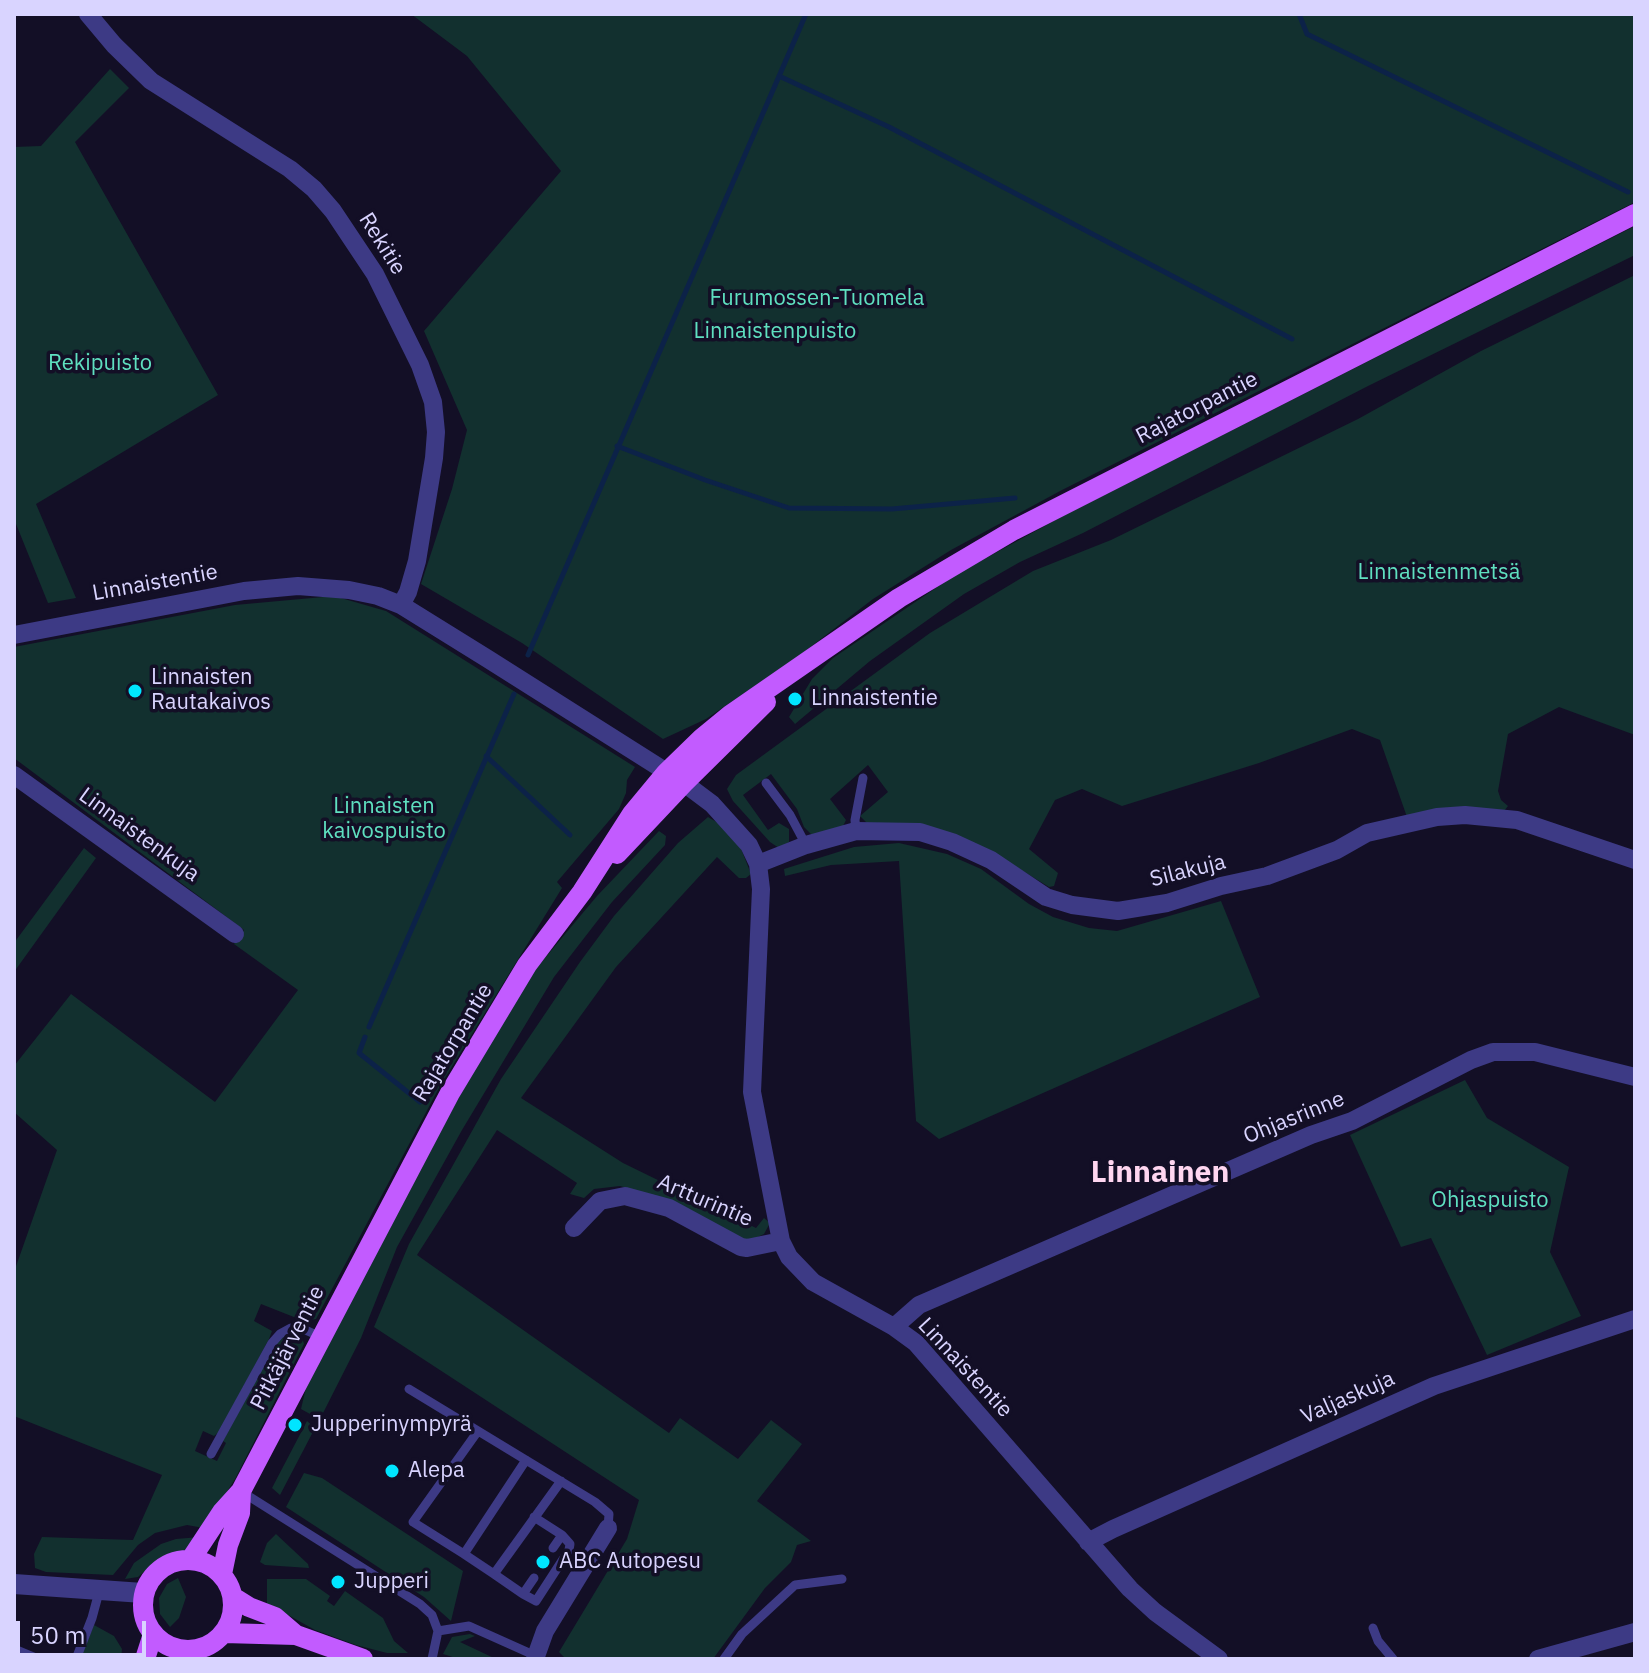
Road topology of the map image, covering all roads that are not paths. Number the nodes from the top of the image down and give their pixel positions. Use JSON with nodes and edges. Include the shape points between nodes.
{"nodes":[{"id":1,"x":88,"y":14,"type":"edge"},
{"id":2,"x":1635,"y":214,"type":"edge"},
{"id":3,"x":401,"y":605,"type":"junction"},
{"id":4,"x":14,"y":635,"type":"edge"},
{"id":5,"x":14,"y":775,"type":"edge"},
{"id":6,"x":675,"y":778,"type":"junction"},
{"id":7,"x":863,"y":778,"type":"dead end"},
{"id":8,"x":766,"y":783,"type":"dead end"},
{"id":9,"x":856,"y":831,"type":"junction"},
{"id":10,"x":806,"y":845,"type":"junction"},
{"id":11,"x":1635,"y":860,"type":"edge"},
{"id":12,"x":758,"y":864,"type":"junction"},
{"id":13,"x":235,"y":934,"type":"dead end"},
{"id":14,"x":1635,"y":1077,"type":"edge"},
{"id":15,"x":377,"y":1227,"type":"joint"},
{"id":16,"x":574,"y":1228,"type":"dead end"},
{"id":17,"x":781,"y":1241,"type":"junction"},
{"id":18,"x":1635,"y":1319,"type":"edge"},
{"id":19,"x":894,"y":1327,"type":"junction"},
{"id":20,"x":321,"y":1337,"type":"junction"},
{"id":21,"x":409,"y":1389,"type":"dead end"},
{"id":22,"x":478,"y":1431,"type":"junction"},
{"id":23,"x":211,"y":1454,"type":"dead end"},
{"id":24,"x":526,"y":1460,"type":"junction"},
{"id":25,"x":561,"y":1481,"type":"junction"},
{"id":26,"x":241,"y":1491,"type":"junction"},
{"id":27,"x":534,"y":1517,"type":"junction"},
{"id":28,"x":608,"y":1528,"type":"joint"},
{"id":29,"x":562,"y":1535,"type":"junction"},
{"id":30,"x":1088,"y":1542,"type":"junction"},
{"id":31,"x":553,"y":1548,"type":"dead end"},
{"id":32,"x":464,"y":1554,"type":"junction"},
{"id":33,"x":191,"y":1559,"type":"junction"},
{"id":34,"x":222,"y":1574,"type":"junction"},
{"id":35,"x":494,"y":1574,"type":"junction"},
{"id":36,"x":534,"y":1578,"type":"dead end"},
{"id":37,"x":842,"y":1579,"type":"dead end"},
{"id":38,"x":14,"y":1584,"type":"edge"},
{"id":39,"x":99,"y":1592,"type":"junction"},
{"id":40,"x":143,"y":1593,"type":"junction"},
{"id":41,"x":523,"y":1594,"type":"junction"},
{"id":42,"x":233,"y":1597,"type":"junction"},
{"id":43,"x":1373,"y":1628,"type":"dead end"},
{"id":44,"x":438,"y":1631,"type":"junction"},
{"id":45,"x":1635,"y":1632,"type":"edge"},
{"id":46,"x":224,"y":1633,"type":"junction"},
{"id":47,"x":153,"y":1634,"type":"junction"},
{"id":48,"x":296,"y":1635,"type":"junction"},
{"id":49,"x":14,"y":1649,"type":"edge"},
{"id":50,"x":1589,"y":1652,"type":"edge"},
{"id":51,"x":180,"y":1655,"type":"edge"},
{"id":52,"x":535,"y":1657,"type":"edge"},
{"id":53,"x":38,"y":1659,"type":"edge"},
{"id":54,"x":76,"y":1659,"type":"edge"},
{"id":55,"x":145,"y":1659,"type":"edge"},
{"id":56,"x":363,"y":1659,"type":"edge"},
{"id":57,"x":432,"y":1659,"type":"edge"},
{"id":58,"x":724,"y":1659,"type":"edge"},
{"id":59,"x":1219,"y":1659,"type":"edge"},
{"id":60,"x":1393,"y":1659,"type":"edge"},
{"id":61,"x":1538,"y":1659,"type":"edge"}],
"edges":[{"from":1,"to":3,"type":"street","name":"Rekitie","via":[[151,81],[314,189],[375,274],[420,365],[433,402],[436,432],[417,561]]},
{"from":2,"to":6,"type":"main road","name":"Rajatorpantie","via":[[1014,530],[886,607],[797,671]]},
{"from":3,"to":4,"type":"street","name":"Linnaistentie","via":[[349,590],[298,586],[244,591]]},
{"from":3,"to":6,"type":"street","name":"Linnaistentie"},
{"from":5,"to":13,"type":"street","name":"Linnaistenkuja"},
{"from":6,"to":12,"type":"street","name":"Linnaistentie","via":[[733,824]]},
{"from":6,"to":15,"type":"main road","name":"Rajatorpantie","via":[[527,965]]},
{"from":7,"to":9,"type":"lane"},
{"from":8,"to":10,"type":"lane"},
{"from":9,"to":10,"type":"street","name":"Silakuja"},
{"from":9,"to":11,"type":"street","name":"Silakuja","via":[[920,832],[991,860],[1046,897],[1118,911],[1267,876],[1367,833],[1437,817],[1517,820]]},
{"from":10,"to":12,"type":"street","name":"Silakuja"},
{"from":12,"to":17,"type":"street","name":"Linnaistentie","via":[[752,1092]]},
{"from":14,"to":19,"type":"street","name":"Ohjasrinne","via":[[1535,1052],[1493,1052],[1352,1121],[919,1305]]},
{"from":15,"to":20,"type":"main road","name":"Pitkäjärventie"},
{"from":16,"to":17,"type":"street","name":"Artturintie","via":[[600,1201],[625,1196],[669,1208],[741,1247]]},
{"from":17,"to":19,"type":"street","name":"Linnaistentie","via":[[813,1282]]},
{"from":18,"to":30,"type":"street","name":"Valjaskuja","via":[[1434,1386]]},
{"from":19,"to":30,"type":"street","name":"Linnaistentie","via":[[931,1359]]},
{"from":20,"to":23,"type":"lane","via":[[301,1328],[280,1334]]},
{"from":20,"to":26,"type":"main road","name":"Pitkäjärventie"},
{"from":21,"to":22,"type":"lane"},
{"from":22,"to":24,"type":"lane"},
{"from":22,"to":32,"type":"lane","via":[[413,1522]]},
{"from":24,"to":25,"type":"lane"},
{"from":24,"to":32,"type":"lane"},
{"from":25,"to":27,"type":"lane"},
{"from":25,"to":28,"type":"lane","via":[[609,1514]]},
{"from":26,"to":33,"type":"main road","name":"Pitkäjärventie"},
{"from":26,"to":34,"type":"main road","name":"Pitkäjärventie"},
{"from":26,"to":44,"type":"lane","via":[[420,1604]]},
{"from":27,"to":29,"type":"lane"},
{"from":27,"to":35,"type":"lane"},
{"from":28,"to":52,"type":"street","via":[[545,1631]]},
{"from":29,"to":31,"type":"lane"},
{"from":29,"to":41,"type":"lane","via":[[569,1550],[536,1601]]},
{"from":30,"to":59,"type":"street","name":"Linnaistentie","via":[[1155,1612]]},
{"from":32,"to":35,"type":"lane"},
{"from":33,"to":34,"type":"main road"},
{"from":33,"to":40,"type":"main road","via":[[157,1572]]},
{"from":34,"to":42,"type":"main road"},
{"from":35,"to":41,"type":"lane"},
{"from":36,"to":41,"type":"lane"},
{"from":37,"to":58,"type":"lane","via":[[795,1585],[742,1634]]},
{"from":38,"to":39,"type":"street"},
{"from":39,"to":40,"type":"street"},
{"from":39,"to":54,"type":"lane"},
{"from":40,"to":47,"type":"main road","via":[[145,1621]]},
{"from":42,"to":46,"type":"main road"},
{"from":42,"to":48,"type":"main road","via":[[275,1617]]},
{"from":43,"to":60,"type":"lane"},
{"from":44,"to":52,"type":"lane","via":[[469,1626]]},
{"from":44,"to":57,"type":"lane"},
{"from":45,"to":50,"type":"street"},
{"from":46,"to":48,"type":"main road"},
{"from":46,"to":51,"type":"main road","via":[[210,1645]]},
{"from":47,"to":51,"type":"main road"},
{"from":47,"to":55,"type":"main road"},
{"from":48,"to":56,"type":"main road"},
{"from":49,"to":53,"type":"lane"},
{"from":50,"to":61,"type":"street"}]}
